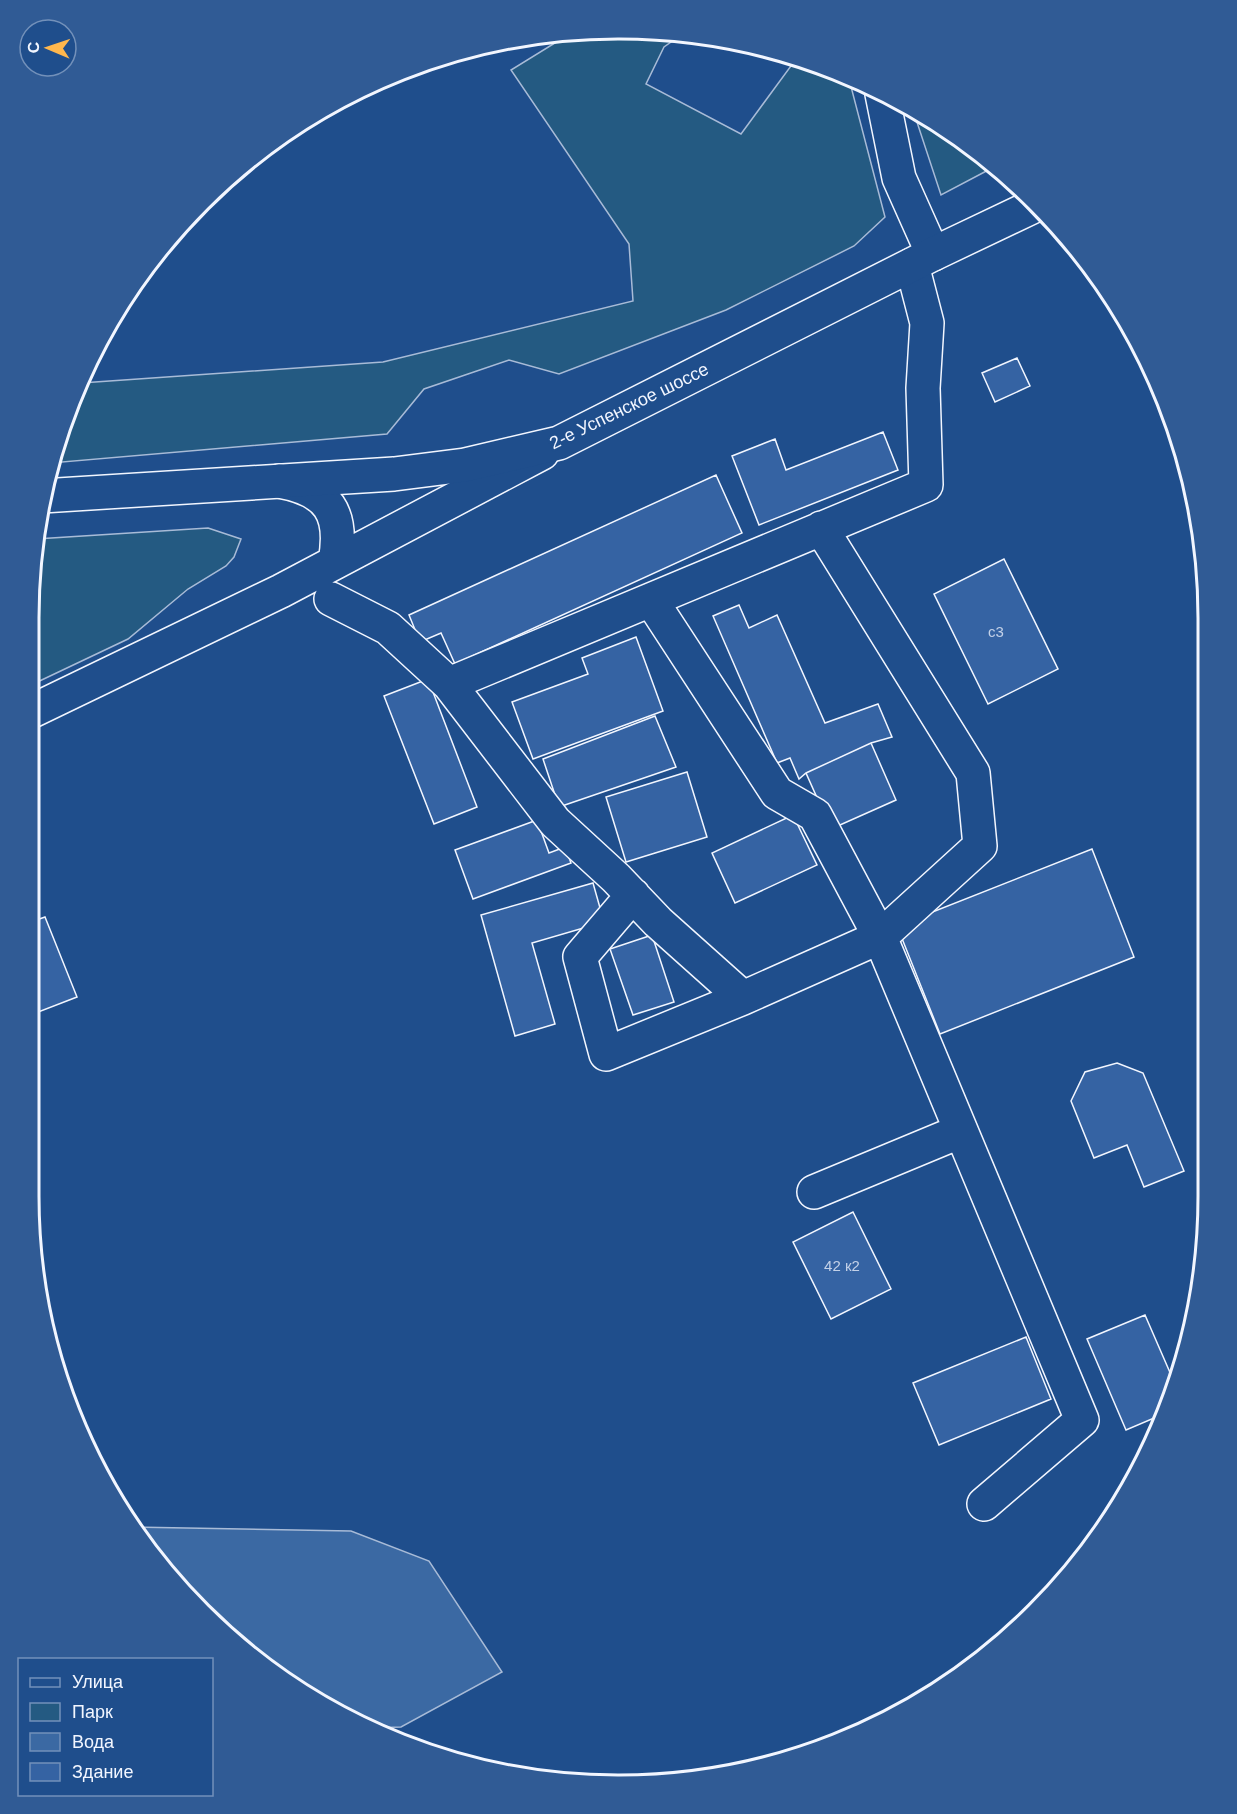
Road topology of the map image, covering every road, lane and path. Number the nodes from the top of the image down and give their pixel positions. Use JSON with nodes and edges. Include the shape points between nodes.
{"nodes":[{"id":1,"x":884,"y":104,"type":"edge"},
{"id":2,"x":1028,"y":209,"type":"edge"},
{"id":3,"x":922,"y":259,"type":"junction"},
{"id":4,"x":559,"y":443,"type":"junction"},
{"id":5,"x":279,"y":481,"type":"junction"},
{"id":6,"x":52,"y":495,"type":"edge"},
{"id":7,"x":821,"y":528,"type":"junction"},
{"id":8,"x":335,"y":562,"type":"junction"},
{"id":9,"x":331,"y":600,"type":"dead end"},
{"id":10,"x":651,"y":600,"type":"junction"},
{"id":11,"x":449,"y":684,"type":"junction"},
{"id":12,"x":39,"y":707,"type":"edge"},
{"id":13,"x":633,"y":895,"type":"junction"},
{"id":14,"x":880,"y":938,"type":"junction"},
{"id":15,"x":743,"y":998,"type":"junction"},
{"id":16,"x":961,"y":1131,"type":"junction"},
{"id":17,"x":814,"y":1192,"type":"dead end"},
{"id":18,"x":984,"y":1504,"type":"dead end"}],
"edges":[{"from":1,"to":3,"type":"main road","via":[[899,178]]},
{"from":2,"to":3,"type":"main road","name":"2-е Успенское шоссе"},
{"from":3,"to":4,"type":"main road","name":"2-е Успенское шоссе"},
{"from":3,"to":7,"type":"main road","via":[[927,323],[926,485]]},
{"from":4,"to":5,"type":"main road","name":"2-е Успенское шоссе","via":[[465,465]]},
{"from":4,"to":8,"type":"main road"},
{"from":5,"to":6,"type":"main road","name":"2-е Успенское шоссе"},
{"from":5,"to":8,"type":"main road","via":[[300,485],[329,505],[338,526]]},
{"from":7,"to":10,"type":"main road"},
{"from":7,"to":14,"type":"main road","via":[[973,773],[980,846]]},
{"from":8,"to":12,"type":"main road"},
{"from":9,"to":11,"type":"main road","via":[[388,628]]},
{"from":10,"to":11,"type":"main road"},
{"from":10,"to":14,"type":"main road","via":[[777,793],[815,814]]},
{"from":11,"to":13,"type":"main road","via":[[555,822]]},
{"from":13,"to":15,"type":"main road"},
{"from":13,"to":15,"type":"main road","via":[[580,957],[606,1054]]},
{"from":14,"to":15,"type":"main road"},
{"from":14,"to":16,"type":"main road"},
{"from":16,"to":17,"type":"main road"},
{"from":16,"to":18,"type":"main road","via":[[1083,1420]]}]}
